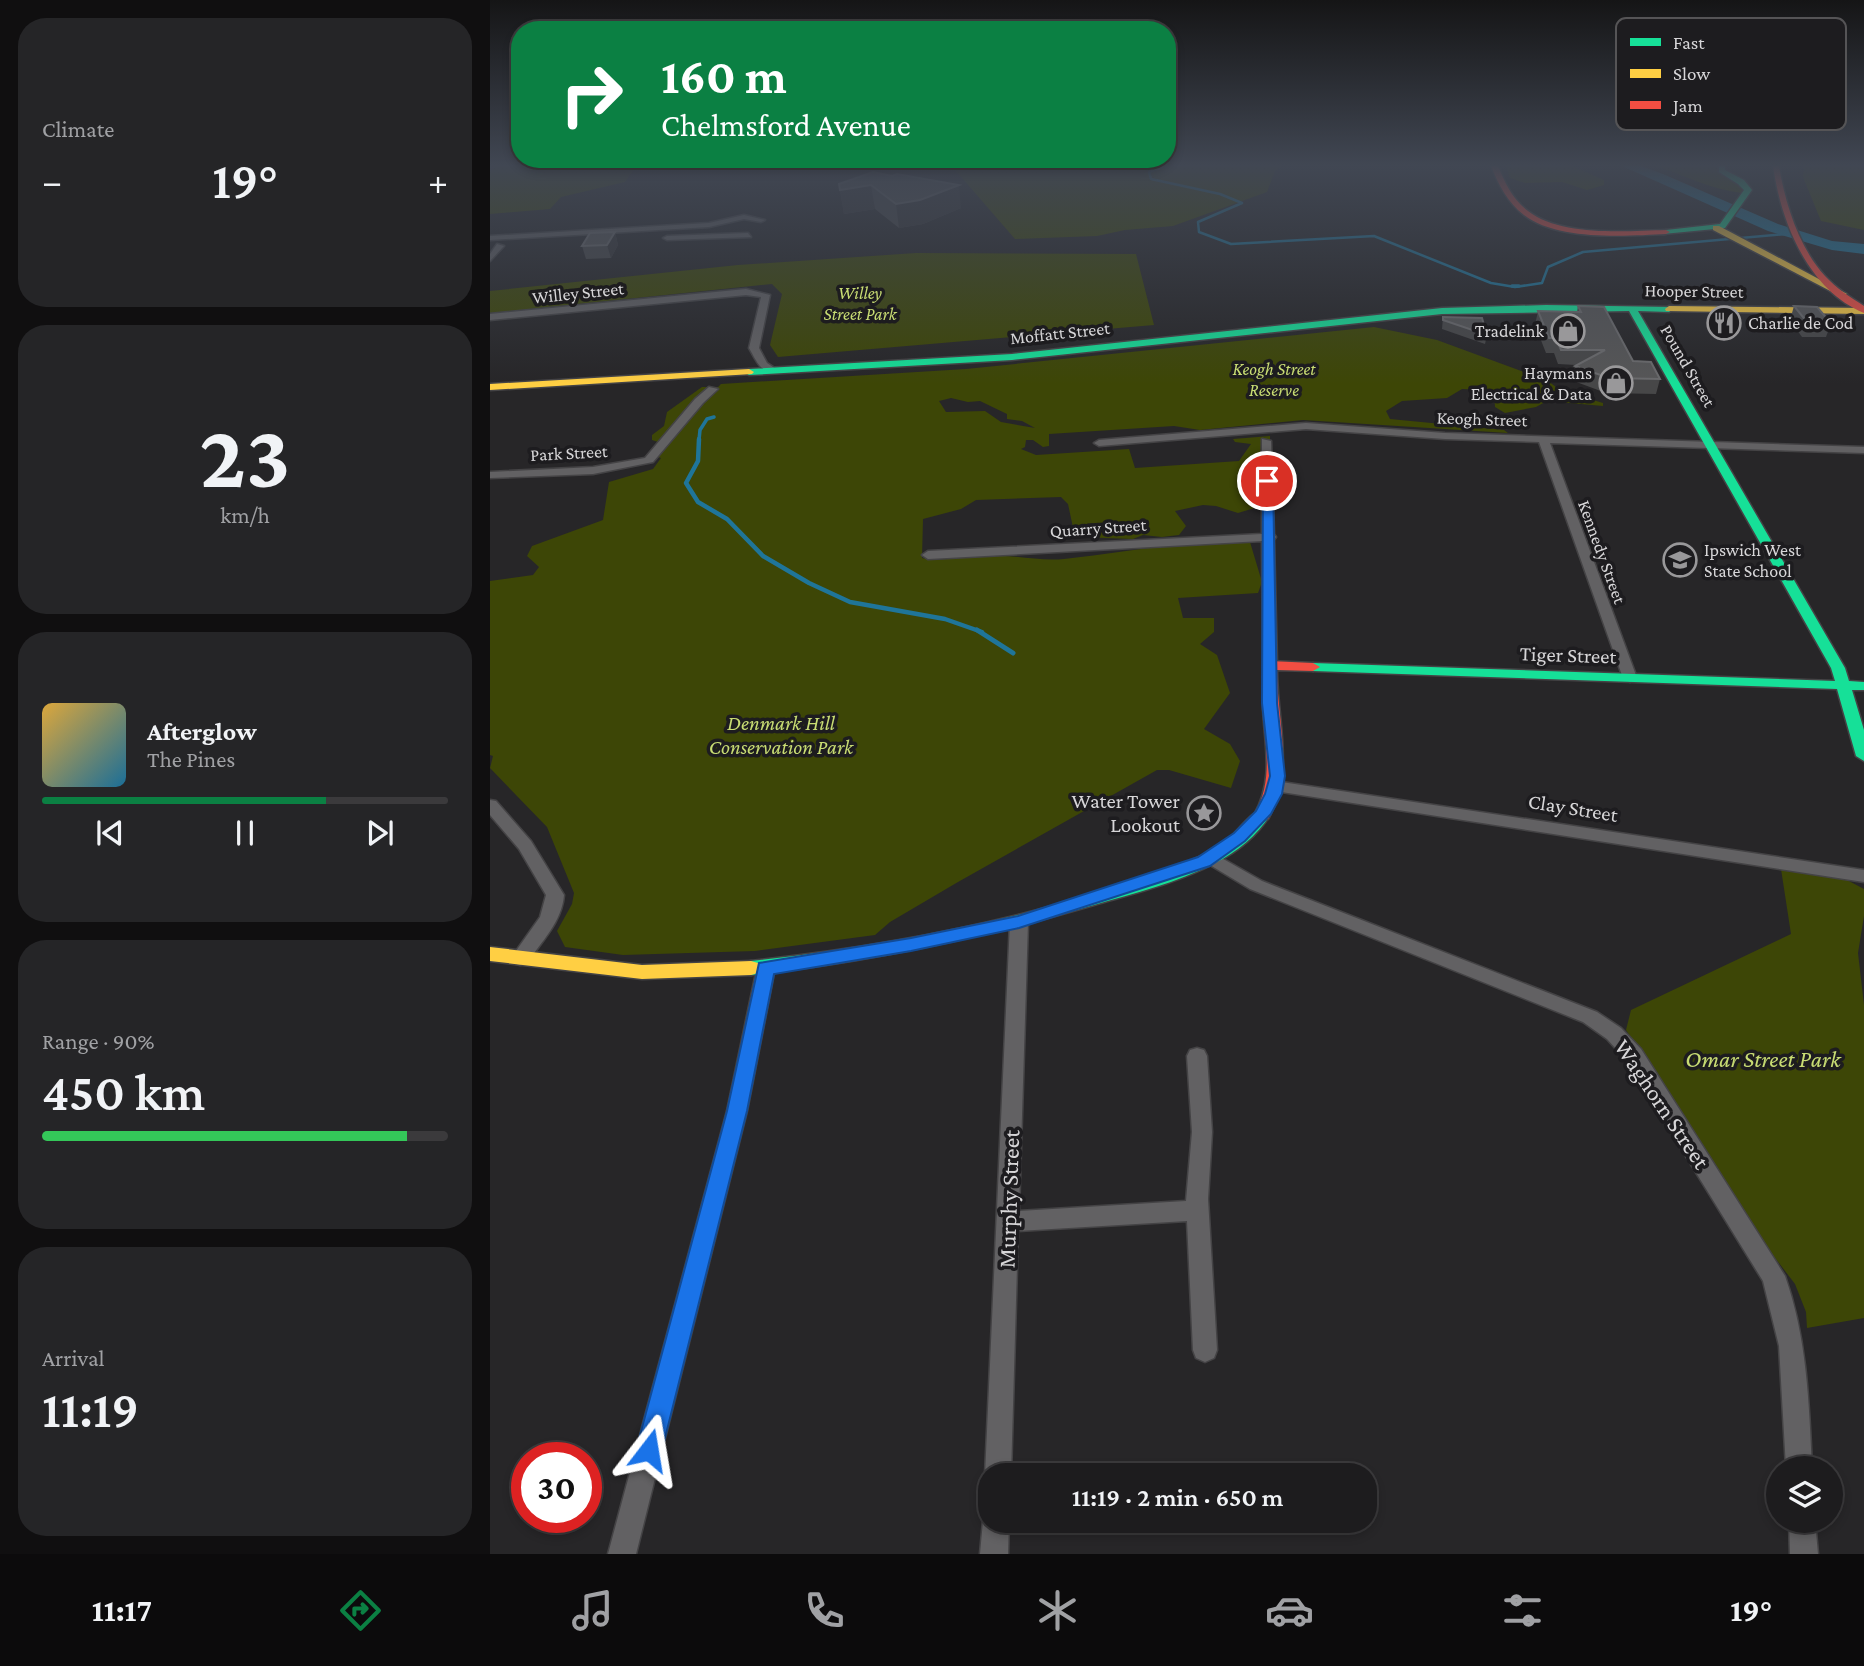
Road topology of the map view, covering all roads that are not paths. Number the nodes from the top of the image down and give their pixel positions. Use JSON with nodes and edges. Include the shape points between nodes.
{"nodes":[{"id":1,"x":642,"y":239,"type":"dead end"},
{"id":2,"x":655,"y":239,"type":"dead end"},
{"id":3,"x":664,"y":239,"type":"edge"},
{"id":4,"x":1737,"y":239,"type":"edge"},
{"id":5,"x":1806,"y":239,"type":"edge"},
{"id":6,"x":490,"y":246,"type":"edge"},
{"id":7,"x":500,"y":246,"type":"junction"},
{"id":8,"x":490,"y":259,"type":"edge"},
{"id":9,"x":1852,"y":296,"type":"edge"},
{"id":10,"x":1632,"y":309,"type":"junction"},
{"id":11,"x":1756,"y":311,"type":"junction"},
{"id":12,"x":1864,"y":312,"type":"edge"},
{"id":13,"x":1835,"y":314,"type":"junction"},
{"id":14,"x":490,"y":317,"type":"edge"},
{"id":15,"x":1864,"y":321,"type":"edge"},
{"id":16,"x":773,"y":371,"type":"junction"},
{"id":17,"x":490,"y":387,"type":"edge"},
{"id":18,"x":713,"y":390,"type":"dead end"},
{"id":19,"x":1543,"y":438,"type":"junction"},
{"id":20,"x":1266,"y":441,"type":"dead end"},
{"id":21,"x":1099,"y":443,"type":"dead end"},
{"id":22,"x":1708,"y":444,"type":"junction"},
{"id":23,"x":1864,"y":450,"type":"edge"},
{"id":24,"x":490,"y":475,"type":"edge"},
{"id":25,"x":1270,"y":537,"type":"junction"},
{"id":26,"x":928,"y":555,"type":"dead end"},
{"id":27,"x":1270,"y":665,"type":"junction"},
{"id":28,"x":1630,"y":678,"type":"junction"},
{"id":29,"x":1845,"y":686,"type":"junction"},
{"id":30,"x":1864,"y":686,"type":"edge"},
{"id":31,"x":1864,"y":756,"type":"edge"},
{"id":32,"x":1275,"y":786,"type":"junction"},
{"id":33,"x":490,"y":805,"type":"edge"},
{"id":34,"x":1211,"y":858,"type":"junction"},
{"id":35,"x":1864,"y":876,"type":"edge"},
{"id":36,"x":1019,"y":922,"type":"junction"},
{"id":37,"x":490,"y":954,"type":"edge"},
{"id":38,"x":520,"y":958,"type":"junction"},
{"id":39,"x":766,"y":968,"type":"junction"},
{"id":40,"x":1197,"y":1056,"type":"dead end"},
{"id":41,"x":1197,"y":1210,"type":"junction"},
{"id":42,"x":1008,"y":1222,"type":"junction"},
{"id":43,"x":1205,"y":1350,"type":"dead end"},
{"id":44,"x":1797,"y":1456,"type":"edge"},
{"id":45,"x":998,"y":1463,"type":"edge"},
{"id":46,"x":995,"y":1533,"type":"edge"},
{"id":47,"x":1803,"y":1533,"type":"edge"},
{"id":48,"x":622,"y":1554,"type":"edge"},
{"id":49,"x":994,"y":1554,"type":"edge"},
{"id":50,"x":1804,"y":1554,"type":"edge"}],
"edges":[{"from":1,"to":7,"type":"street"},
{"from":2,"to":3,"type":"street"},
{"from":4,"to":9,"type":"main road"},
{"from":5,"to":9,"type":"main road","via":[[1818,273]]},
{"from":6,"to":7,"type":"street"},
{"from":7,"to":8,"type":"street"},
{"from":9,"to":11,"type":"main road","via":[[1829,306]]},
{"from":9,"to":12,"type":"main road"},
{"from":10,"to":11,"type":"main road","name":"Hooper Street"},
{"from":10,"to":16,"type":"main road","name":"Moffatt Street","via":[[1441,311],[1063,352]]},
{"from":10,"to":22,"type":"main road","name":"Pound Street"},
{"from":11,"to":12,"type":"main road","name":"Hooper Street"},
{"from":11,"to":13,"type":"main road","name":"Hooper Street"},
{"from":12,"to":13,"type":"main road","name":"Hooper Street"},
{"from":13,"to":15,"type":"main road"},
{"from":14,"to":16,"type":"street","name":"Willey Street","via":[[753,292],[766,295],[754,348],[763,365]]},
{"from":16,"to":17,"type":"main road","name":"Moffatt Street"},
{"from":18,"to":24,"type":"street","name":"Park Street","via":[[649,460],[616,468]]},
{"from":19,"to":21,"type":"street","name":"Keogh Street","via":[[1306,426]]},
{"from":19,"to":22,"type":"street","name":"Keogh Street"},
{"from":19,"to":28,"type":"street","name":"Kennedy Street"},
{"from":20,"to":25,"type":"street"},
{"from":22,"to":23,"type":"street","name":"Keogh Street"},
{"from":22,"to":29,"type":"main road","name":"Pound Street"},
{"from":25,"to":26,"type":"street","name":"Quarry Street"},
{"from":25,"to":27,"type":"street"},
{"from":27,"to":28,"type":"main road","name":"Tiger Street"},
{"from":27,"to":32,"type":"main road"},
{"from":28,"to":29,"type":"main road","name":"Tiger Street"},
{"from":29,"to":30,"type":"main road","name":"Tiger Street"},
{"from":29,"to":31,"type":"main road","name":"Pound Street"},
{"from":32,"to":34,"type":"main road","via":[[1262,814]]},
{"from":32,"to":35,"type":"street","name":"Clay Street"},
{"from":33,"to":38,"type":"street","via":[[525,845],[555,895],[551,915]]},
{"from":34,"to":36,"type":"main road"},
{"from":34,"to":44,"type":"street","name":"Waghorn Street","via":[[1256,885],[1590,1017],[1621,1040],[1773,1276],[1789,1330]]},
{"from":36,"to":39,"type":"main road"},
{"from":36,"to":42,"type":"street","name":"Murphy Street"},
{"from":37,"to":38,"type":"main road"},
{"from":38,"to":39,"type":"main road","via":[[652,971]]},
{"from":39,"to":48,"type":"street","via":[[737,1111]]},
{"from":40,"to":41,"type":"street","via":[[1202,1132]]},
{"from":41,"to":42,"type":"street"},
{"from":41,"to":43,"type":"street"},
{"from":42,"to":45,"type":"street","name":"Murphy Street"},
{"from":46,"to":49,"type":"street"},
{"from":47,"to":50,"type":"street"}]}
